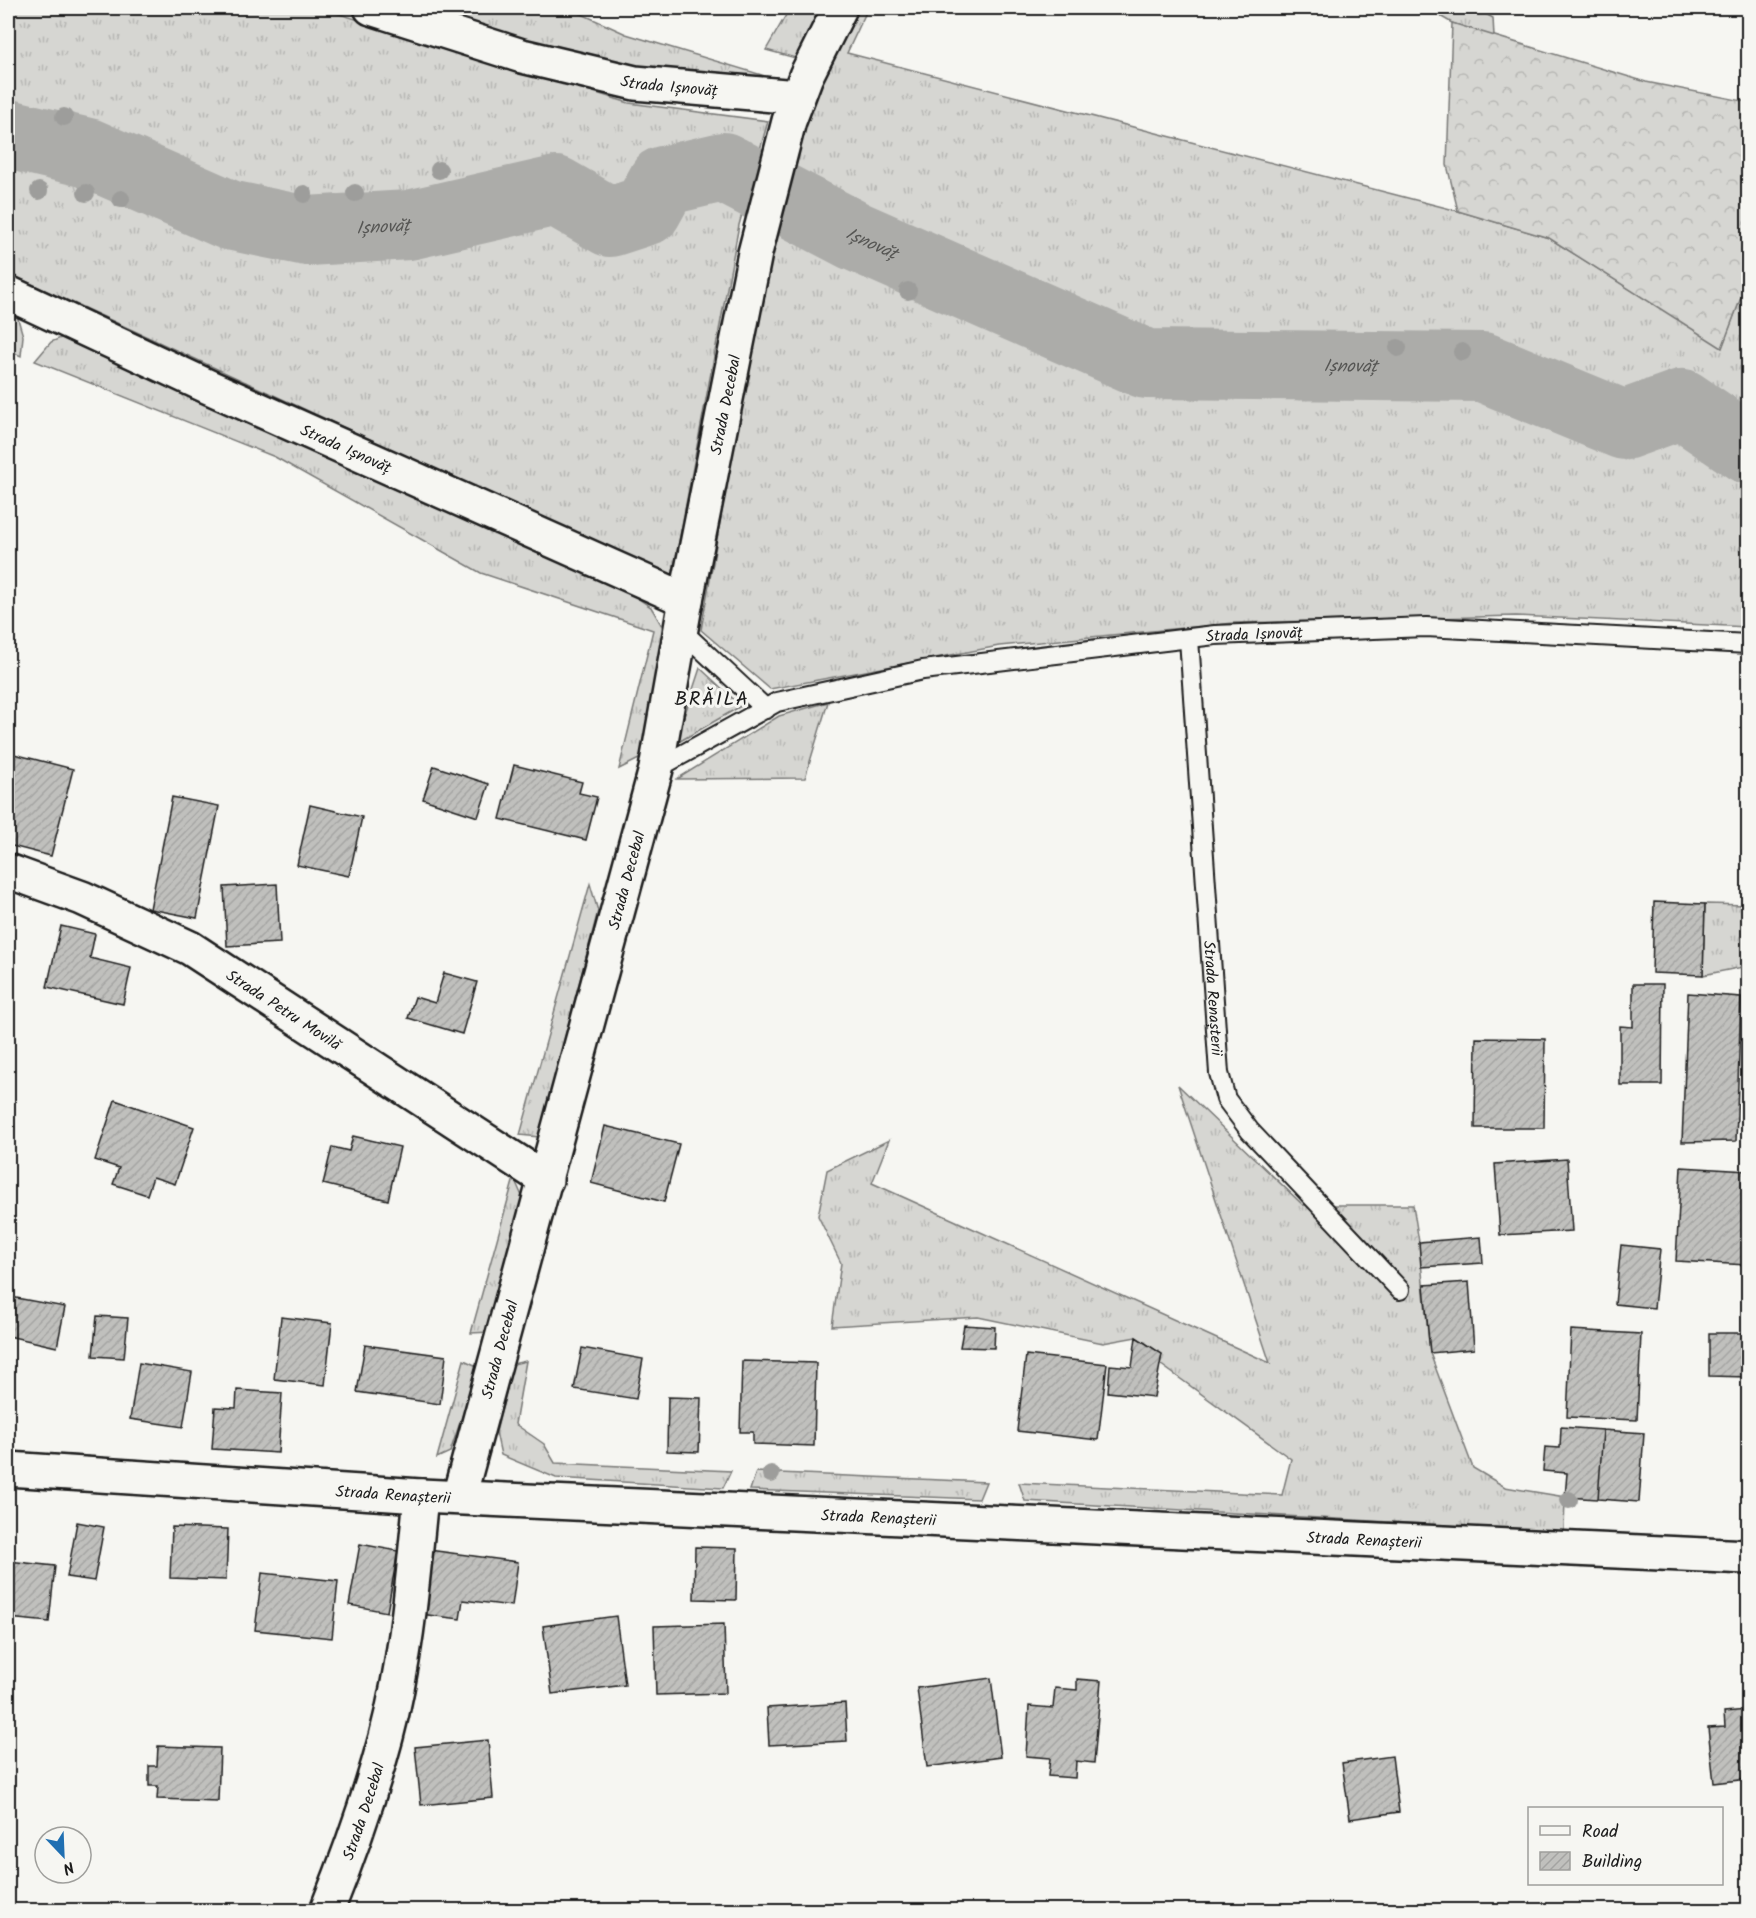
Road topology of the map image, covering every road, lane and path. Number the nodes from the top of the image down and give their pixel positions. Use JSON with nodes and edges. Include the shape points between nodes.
{"nodes":[{"id":1,"x":370,"y":8,"type":"edge"},
{"id":2,"x":840,"y":8,"type":"edge"},
{"id":3,"x":793,"y":109,"type":"junction"},
{"id":4,"x":8,"y":293,"type":"edge"},
{"id":5,"x":683,"y":615,"type":"junction"},
{"id":6,"x":1189,"y":639,"type":"junction"},
{"id":7,"x":1749,"y":644,"type":"edge"},
{"id":8,"x":766,"y":709,"type":"junction"},
{"id":9,"x":656,"y":769,"type":"junction"},
{"id":10,"x":8,"y":871,"type":"edge"},
{"id":11,"x":546,"y":1180,"type":"junction"},
{"id":12,"x":1400,"y":1290,"type":"dead end"},
{"id":13,"x":8,"y":1469,"type":"edge"},
{"id":14,"x":421,"y":1496,"type":"junction"},
{"id":15,"x":459,"y":1497,"type":"junction"},
{"id":16,"x":1749,"y":1557,"type":"edge"},
{"id":17,"x":327,"y":1911,"type":"edge"}],
"edges":[{"from":1,"to":3,"type":"street","name":"Strada Ișnovăț","via":[[522,56],[635,83]]},
{"from":2,"to":3,"type":"street"},
{"from":3,"to":5,"type":"street","name":"Strada Decebal","via":[[755,253]]},
{"from":4,"to":5,"type":"street","name":"Strada Ișnovăț"},
{"from":5,"to":8,"type":"lane","name":"Strada Ișnovăț"},
{"from":5,"to":9,"type":"street","name":"Strada Decebal"},
{"from":6,"to":7,"type":"lane","name":"Strada Ișnovăț","via":[[1425,627]]},
{"from":6,"to":8,"type":"lane","name":"Strada Ișnovăț","via":[[923,670],[777,702]]},
{"from":6,"to":12,"type":"lane","name":"Strada Renașterii","via":[[1219,1072],[1226,1099],[1258,1139]]},
{"from":8,"to":9,"type":"lane","name":"Strada Ișnovăț"},
{"from":9,"to":11,"type":"street","name":"Strada Decebal"},
{"from":10,"to":11,"type":"street","name":"Strada Petru Movilă","via":[[82,898],[190,948]]},
{"from":11,"to":15,"type":"street","name":"Strada Decebal"},
{"from":13,"to":14,"type":"street","name":"Strada Renașterii"},
{"from":14,"to":15,"type":"street","name":"Strada Renașterii"},
{"from":14,"to":17,"type":"street","name":"Strada Decebal","via":[[405,1638],[387,1735],[354,1844]]},
{"from":15,"to":16,"type":"street","name":"Strada Renașterii"}]}
